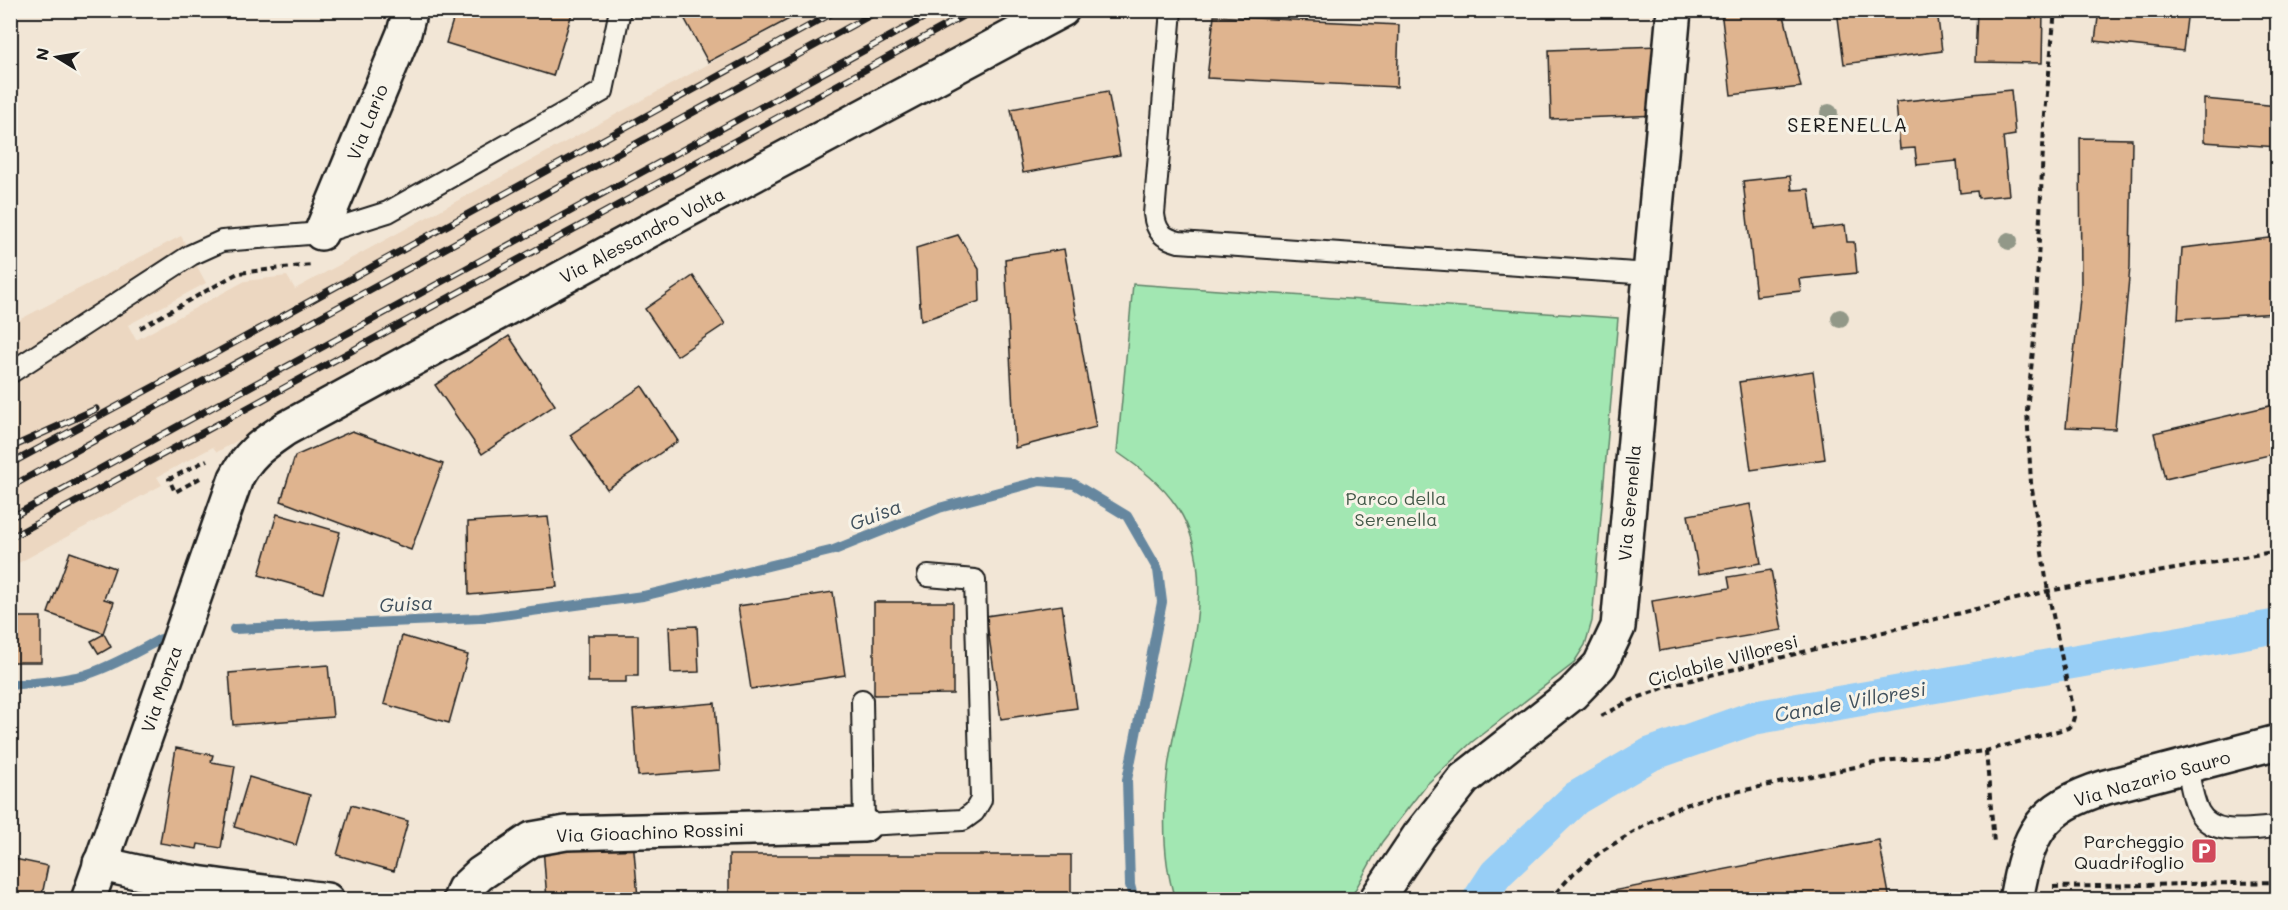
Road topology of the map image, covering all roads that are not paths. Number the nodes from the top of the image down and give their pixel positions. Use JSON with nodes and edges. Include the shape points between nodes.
{"nodes":[{"id":1,"x":410,"y":10,"type":"edge"},
{"id":2,"x":620,"y":10,"type":"edge"},
{"id":3,"x":1062,"y":10,"type":"edge"},
{"id":4,"x":1171,"y":10,"type":"edge"},
{"id":5,"x":1674,"y":10,"type":"edge"},
{"id":6,"x":321,"y":233,"type":"junction"},
{"id":7,"x":1650,"y":274,"type":"junction"},
{"id":8,"x":10,"y":373,"type":"edge"},
{"id":9,"x":218,"y":470,"type":"joint"},
{"id":10,"x":928,"y":576,"type":"dead end"},
{"id":11,"x":862,"y":700,"type":"dead end"},
{"id":12,"x":2277,"y":742,"type":"edge"},
{"id":13,"x":2187,"y":766,"type":"junction"},
{"id":14,"x":864,"y":825,"type":"junction"},
{"id":15,"x":2277,"y":827,"type":"edge"},
{"id":16,"x":100,"y":862,"type":"junction"},
{"id":17,"x":88,"y":900,"type":"edge"},
{"id":18,"x":327,"y":900,"type":"edge"},
{"id":19,"x":460,"y":900,"type":"edge"},
{"id":20,"x":1376,"y":900,"type":"edge"},
{"id":21,"x":2016,"y":900,"type":"edge"}],
"edges":[{"from":1,"to":6,"type":"street","name":"Via Lario"},
{"from":2,"to":6,"type":"lane","via":[[603,91],[388,212]]},
{"from":3,"to":9,"type":"street","name":"Via Alessandro Volta","via":[[285,429],[246,460]]},
{"from":4,"to":7,"type":"lane","via":[[1154,214],[1156,228],[1166,238],[1179,242]]},
{"from":5,"to":7,"type":"street","name":"Via Serenella"},
{"from":6,"to":8,"type":"lane","via":[[222,241],[191,255]]},
{"from":7,"to":20,"type":"street","name":"Via Serenella","via":[[1618,627],[1600,665],[1572,694],[1464,779]]},
{"from":9,"to":16,"type":"street","name":"Via Monza"},
{"from":10,"to":14,"type":"lane","via":[[975,580],[981,800],[963,820]]},
{"from":11,"to":14,"type":"lane"},
{"from":12,"to":13,"type":"street","name":"Via Nazario Sauro"},
{"from":13,"to":15,"type":"lane","via":[[2199,812],[2209,823],[2220,829]]},
{"from":13,"to":21,"type":"street","name":"Via Nazario Sauro","via":[[2078,796],[2055,811],[2028,848]]},
{"from":14,"to":19,"type":"street","name":"Via Gioachino Rossini","via":[[544,836],[532,839],[480,874],[464,889]]},
{"from":16,"to":17,"type":"street","name":"Via Monza"},
{"from":16,"to":18,"type":"street","via":[[203,883]]}]}
